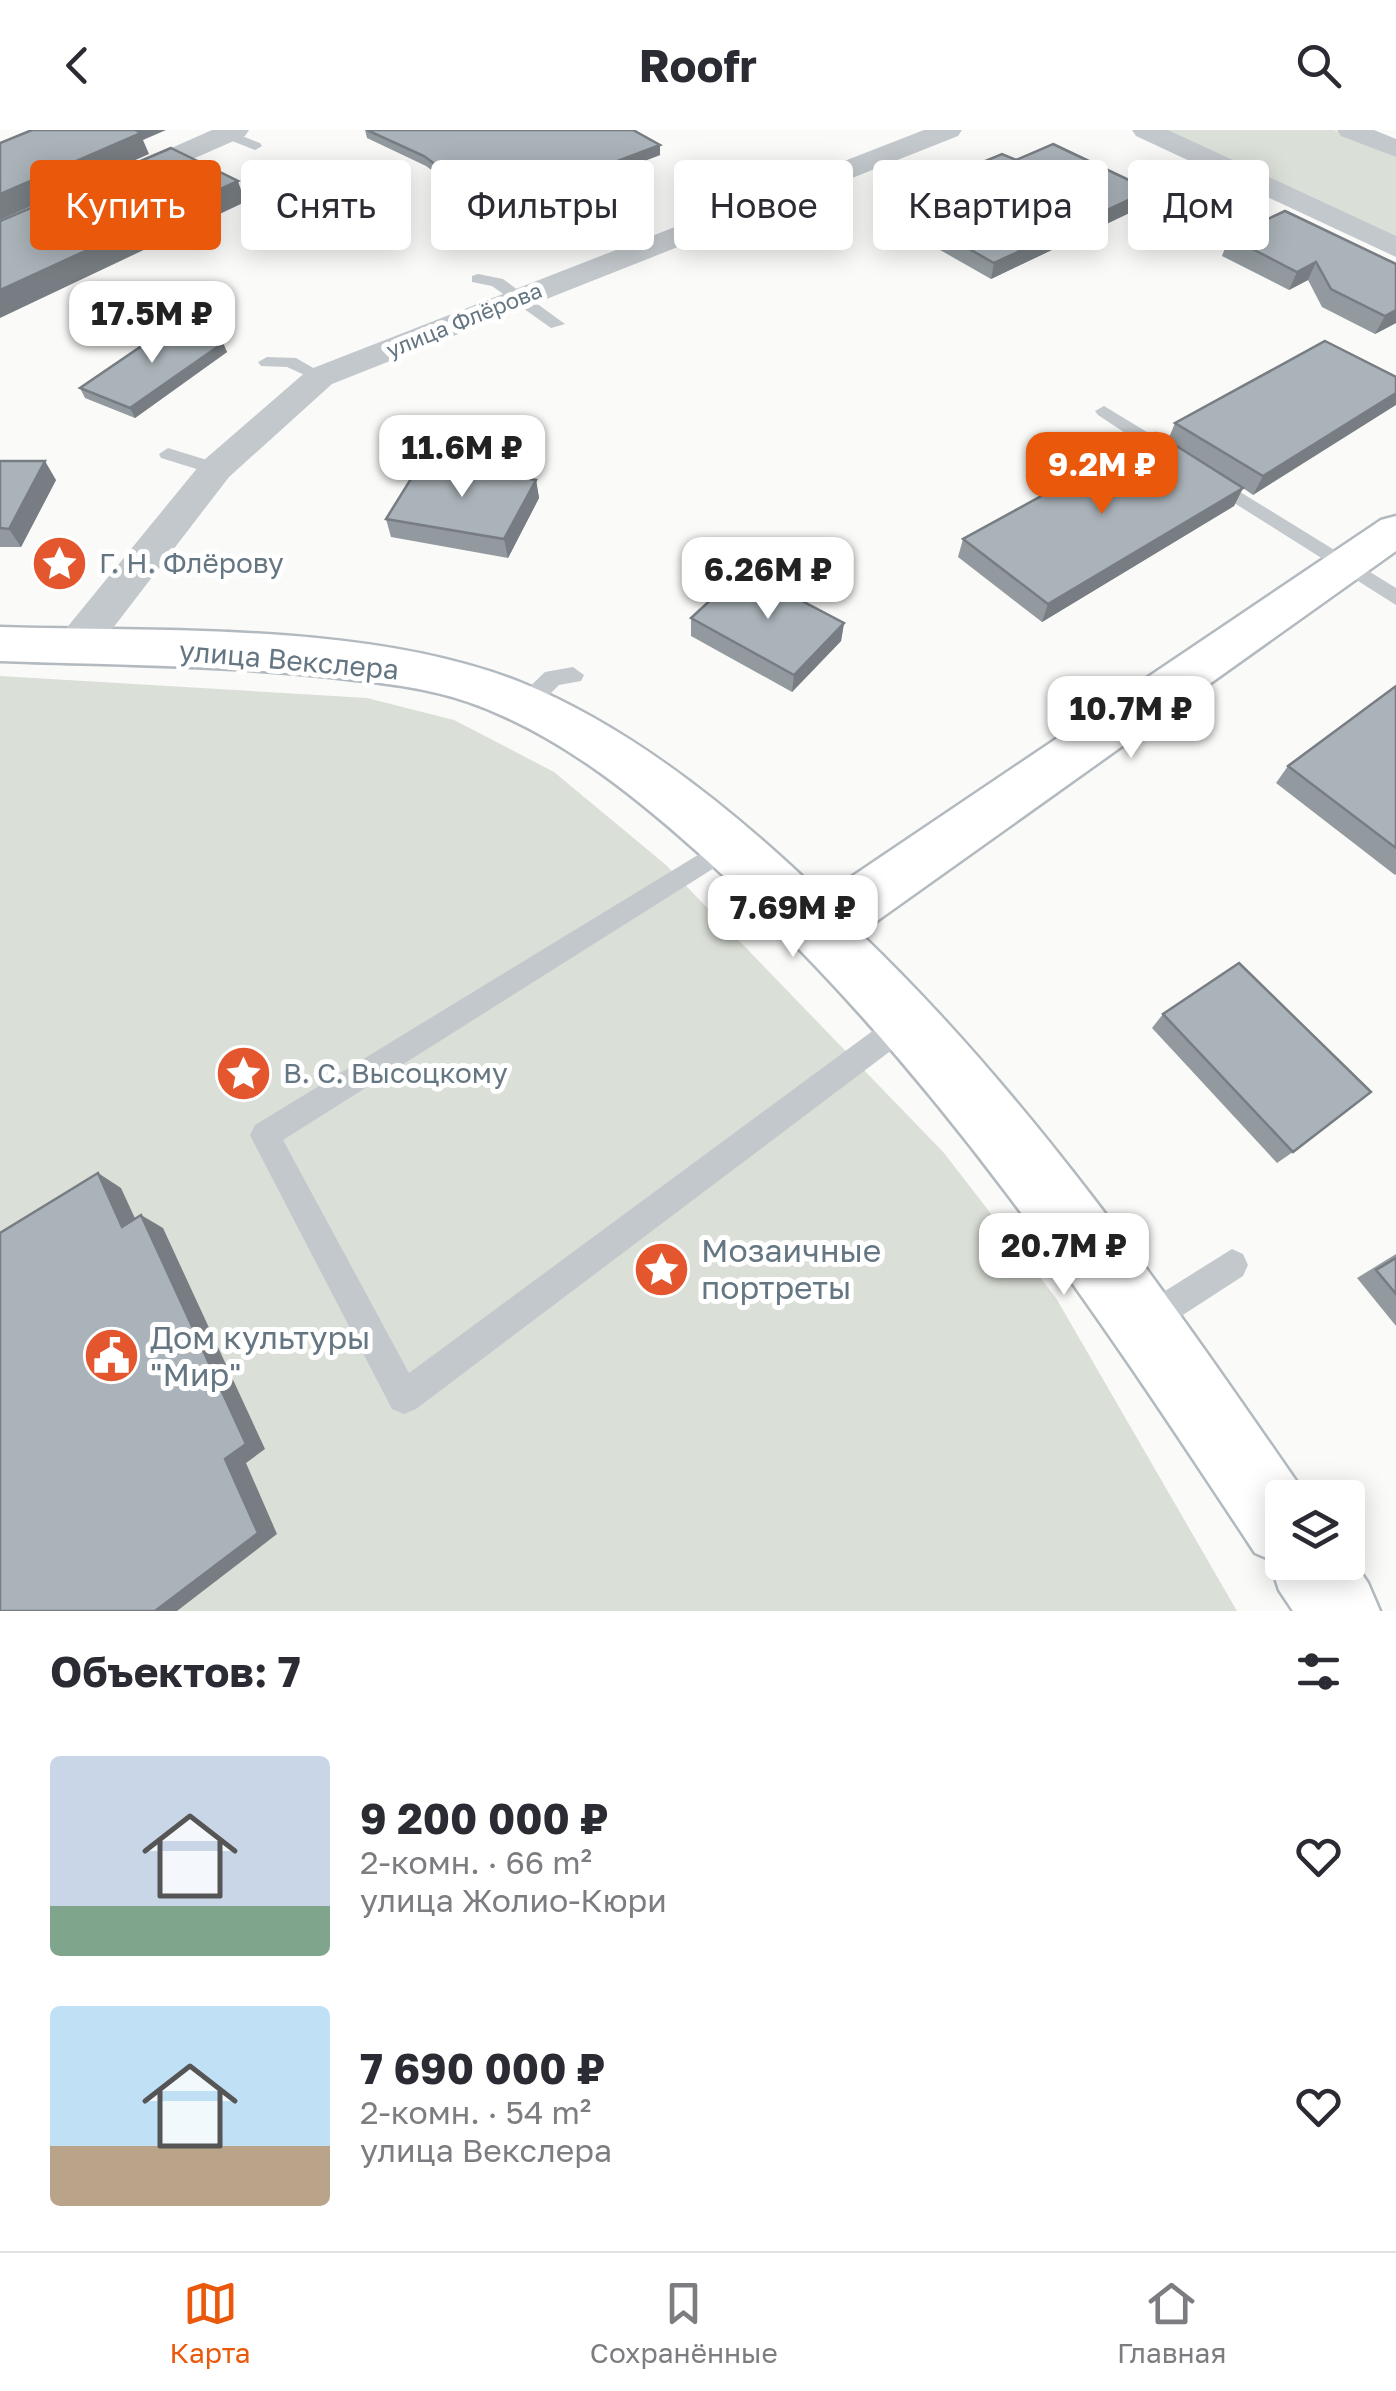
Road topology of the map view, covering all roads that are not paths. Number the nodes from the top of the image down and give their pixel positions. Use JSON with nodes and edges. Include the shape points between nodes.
{"nodes":[{"id":1,"x":1146,"y":130,"type":"edge"},
{"id":2,"x":1351,"y":130,"type":"edge"},
{"id":3,"x":920,"y":133,"type":"edge"},
{"id":4,"x":239,"y":137,"type":"edge"},
{"id":5,"x":1396,"y":149,"type":"edge"},
{"id":6,"x":0,"y":235,"type":"edge"},
{"id":7,"x":1396,"y":248,"type":"edge"},
{"id":8,"x":478,"y":278,"type":"dead end"},
{"id":9,"x":506,"y":283,"type":"junction"},
{"id":10,"x":557,"y":324,"type":"dead end"},
{"id":11,"x":267,"y":362,"type":"dead end"},
{"id":12,"x":320,"y":377,"type":"junction"},
{"id":13,"x":1104,"y":411,"type":"dead end"},
{"id":14,"x":168,"y":454,"type":"dead end"},
{"id":15,"x":216,"y":469,"type":"junction"},
{"id":16,"x":1396,"y":530,"type":"edge"},
{"id":17,"x":1344,"y":565,"type":"junction"},
{"id":18,"x":1396,"y":598,"type":"edge"},
{"id":19,"x":0,"y":644,"type":"edge"},
{"id":20,"x":75,"y":646,"type":"junction"},
{"id":21,"x":729,"y":846,"type":"junction"},
{"id":22,"x":822,"y":928,"type":"junction"},
{"id":23,"x":907,"y":1022,"type":"junction"},
{"id":24,"x":1232,"y":1265,"type":"dead end"},
{"id":25,"x":1144,"y":1322,"type":"junction"},
{"id":26,"x":1265,"y":1501,"type":"edge"},
{"id":27,"x":1319,"y":1580,"type":"edge"},
{"id":28,"x":1340,"y":1611,"type":"edge"}],
"edges":[{"from":1,"to":7,"type":"street"},
{"from":2,"to":5,"type":"street"},
{"from":3,"to":9,"type":"street","name":"улица Флёрова","via":[[700,204]]},
{"from":4,"to":6,"type":"street"},
{"from":8,"to":9,"type":"lane"},
{"from":9,"to":10,"type":"lane"},
{"from":9,"to":12,"type":"street","name":"улица Флёрова"},
{"from":11,"to":12,"type":"lane","via":[[291,356]]},
{"from":12,"to":15,"type":"street","name":"улица Флёрова"},
{"from":13,"to":17,"type":"lane"},
{"from":14,"to":15,"type":"lane"},
{"from":15,"to":20,"type":"street","name":"улица Флёрова"},
{"from":16,"to":17,"type":"street"},
{"from":17,"to":18,"type":"lane"},
{"from":17,"to":22,"type":"street"},
{"from":19,"to":20,"type":"street","name":"улица Векслера"},
{"from":20,"to":21,"type":"street","name":"улица Векслера","via":[[283,654],[416,671],[504,696],[549,681],[598,745]]},
{"from":21,"to":22,"type":"street","name":"улица Векслера"},
{"from":21,"to":23,"type":"lane","via":[[266,1135],[404,1397]]},
{"from":22,"to":23,"type":"street","name":"улица Векслера"},
{"from":23,"to":25,"type":"street","name":"улица Векслера"},
{"from":24,"to":25,"type":"lane"},
{"from":25,"to":26,"type":"street","name":"улица Векслера"},
{"from":27,"to":28,"type":"street"}]}
